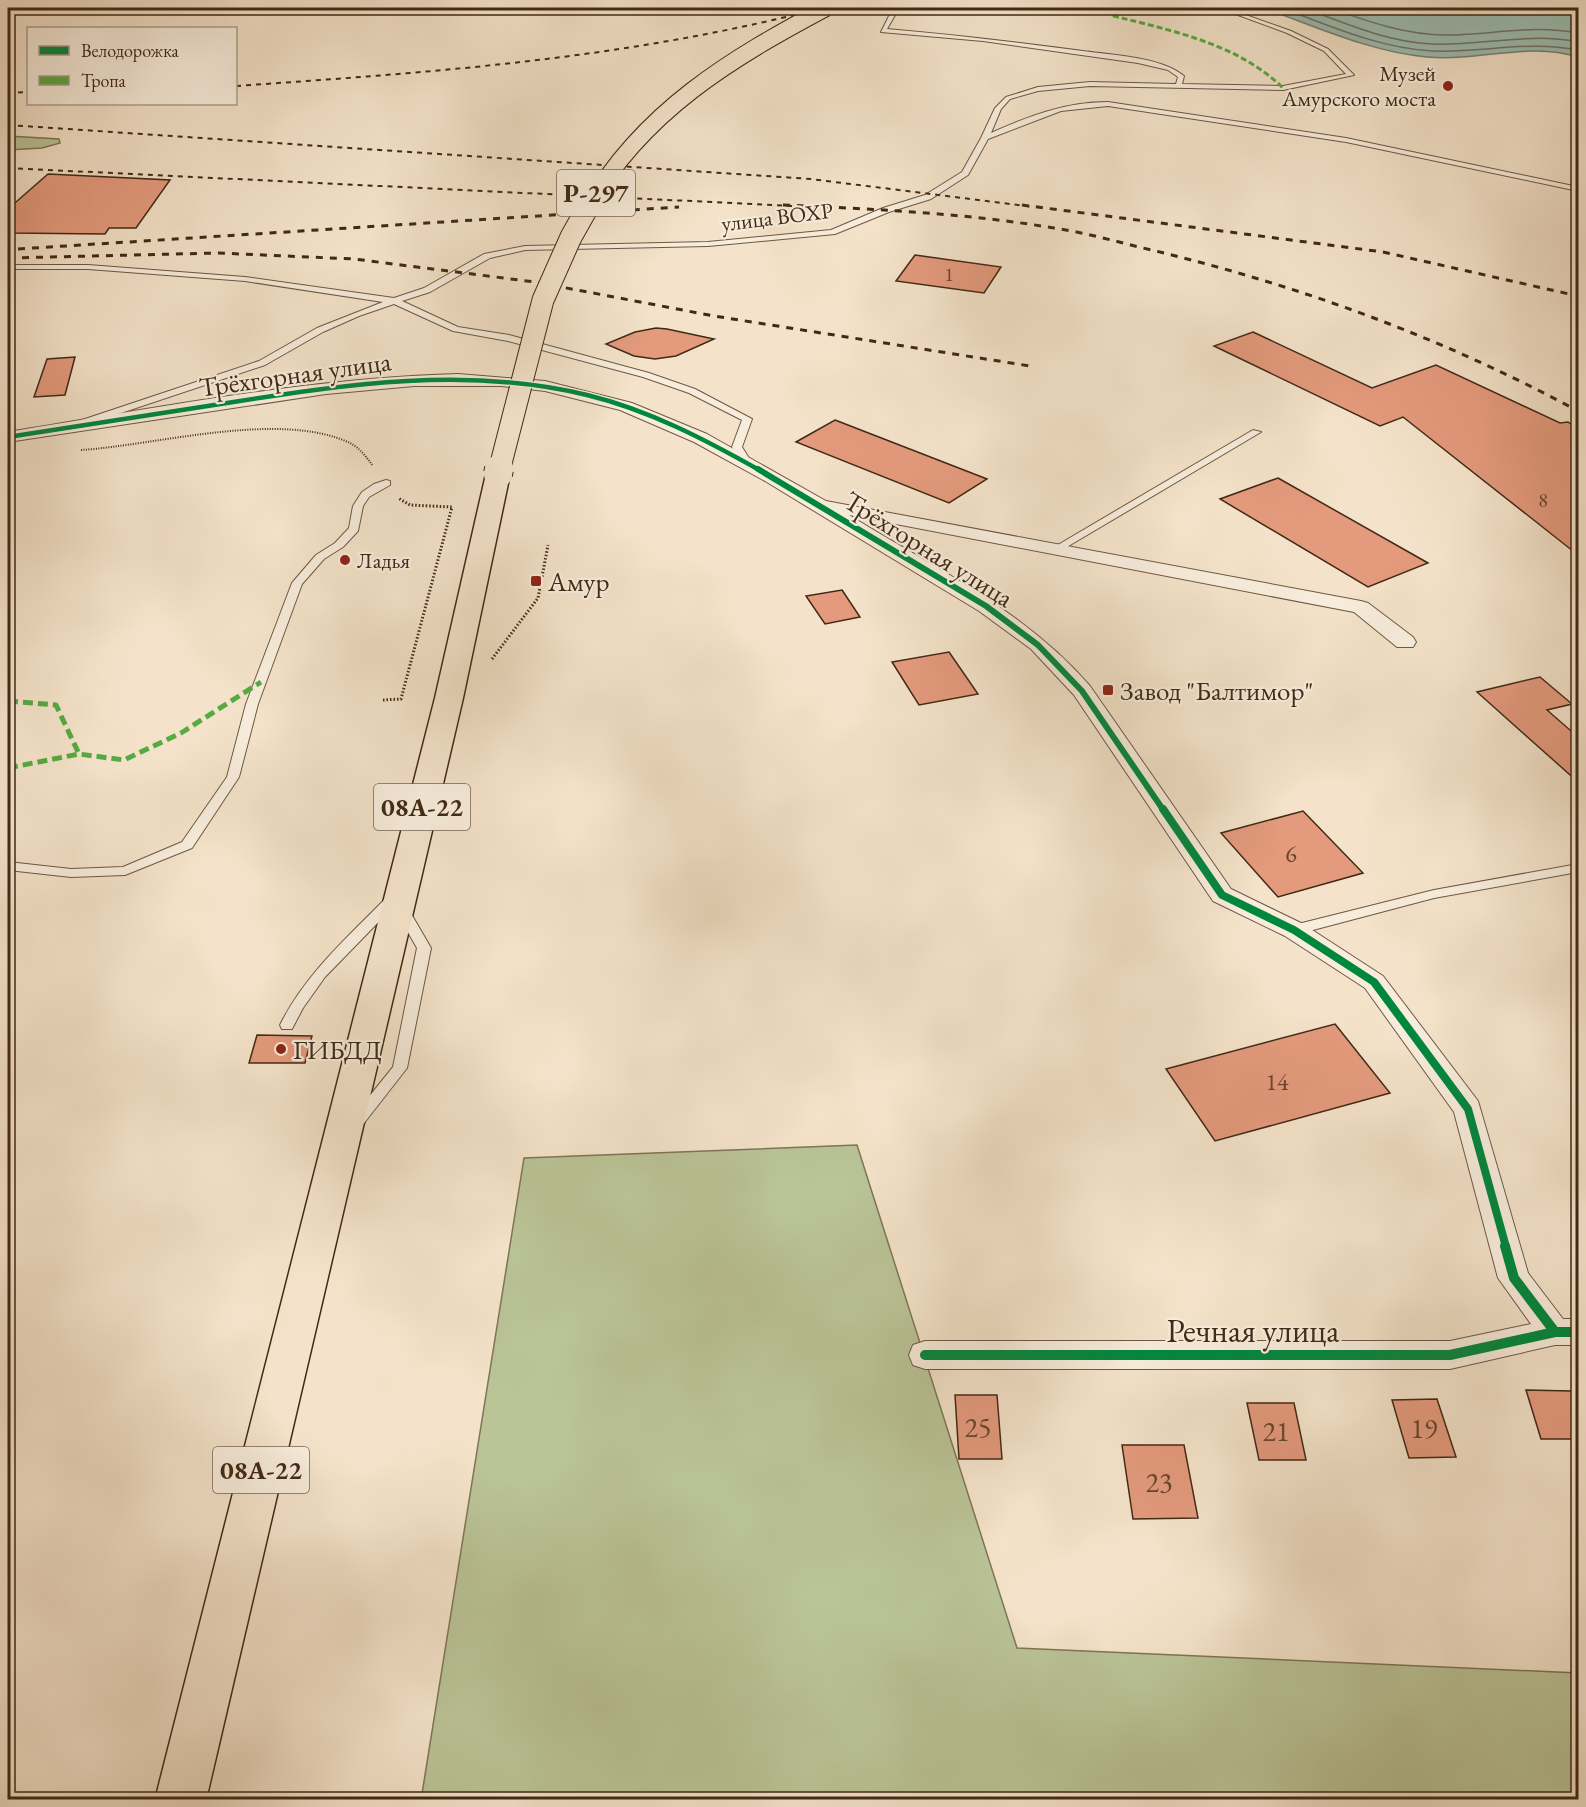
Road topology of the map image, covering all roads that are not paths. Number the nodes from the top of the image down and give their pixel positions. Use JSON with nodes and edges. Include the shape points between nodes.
{"nodes":[{"id":1,"x":826,"y":8,"type":"edge"},
{"id":2,"x":896,"y":8,"type":"edge"},
{"id":3,"x":1222,"y":8,"type":"edge"},
{"id":4,"x":1090,"y":84,"type":"junction"},
{"id":5,"x":1179,"y":84,"type":"junction"},
{"id":6,"x":1083,"y":103,"type":"junction"},
{"id":7,"x":986,"y":138,"type":"junction"},
{"id":8,"x":1578,"y":189,"type":"edge"},
{"id":9,"x":8,"y":267,"type":"edge"},
{"id":10,"x":394,"y":301,"type":"junction"},
{"id":11,"x":73,"y":427,"type":"junction"},
{"id":12,"x":1256,"y":432,"type":"dead end"},
{"id":13,"x":8,"y":437,"type":"edge"},
{"id":14,"x":749,"y":466,"type":"junction"},
{"id":15,"x":498,"y":474,"type":"joint"},
{"id":16,"x":386,"y":483,"type":"road end"},
{"id":17,"x":814,"y":503,"type":"junction"},
{"id":18,"x":1056,"y":549,"type":"junction"},
{"id":19,"x":1405,"y":642,"type":"dead end"},
{"id":20,"x":8,"y":866,"type":"edge"},
{"id":21,"x":1578,"y":868,"type":"edge"},
{"id":22,"x":400,"y":898,"type":"junction"},
{"id":23,"x":1294,"y":930,"type":"junction"},
{"id":24,"x":288,"y":1025,"type":"dead end"},
{"id":25,"x":1567,"y":1332,"type":"edge"},
{"id":26,"x":926,"y":1355,"type":"dead end"},
{"id":27,"x":180,"y":1800,"type":"edge"}],
"edges":[{"from":1,"to":15,"type":"highway","number":"Р-297","bridge":true,"via":[[754,46],[707,78],[631,144],[598,190],[571,237],[543,300]]},
{"from":2,"to":5,"type":"lane","via":[[883,31],[983,39],[1138,61],[1176,72],[1181,76]]},
{"from":3,"to":5,"type":"lane","name":"улица ВОХР","via":[[1326,50],[1351,75],[1282,88]]},
{"from":4,"to":5,"type":"lane","name":"улица ВОХР"},
{"from":4,"to":6,"type":"lane"},
{"from":4,"to":7,"type":"lane","name":"улица ВОХР","via":[[1038,88],[1008,98],[998,108]]},
{"from":6,"to":7,"type":"lane","via":[[1051,110]]},
{"from":6,"to":8,"type":"lane","via":[[1346,140]]},
{"from":7,"to":10,"type":"lane","name":"улица ВОХР","via":[[965,173],[928,197],[832,232],[708,244],[525,248],[478,260],[427,290]]},
{"from":9,"to":10,"type":"lane","via":[[88,267],[245,279]]},
{"from":10,"to":11,"type":"lane","name":"улица ВОХР","via":[[320,330],[262,363],[229,376]]},
{"from":10,"to":14,"type":"lane","via":[[456,329],[509,338],[692,391],[747,419],[737,447]]},
{"from":11,"to":13,"type":"street","name":"Трёхгорная улица"},
{"from":11,"to":14,"type":"street","name":"Трёхгорная улица","via":[[322,388],[411,379],[484,380],[541,385],[620,405]]},
{"from":12,"to":18,"type":"lane"},
{"from":14,"to":17,"type":"street","name":"Трёхгорная улица"},
{"from":15,"to":22,"type":"highway","number":"08А-22"},
{"from":16,"to":20,"type":"lane","via":[[375,486],[363,498],[353,513],[354,529],[320,557],[297,583],[252,704],[233,777],[187,845],[125,871],[71,873]]},
{"from":17,"to":18,"type":"street"},
{"from":17,"to":23,"type":"street","name":"Трёхгорная улица","via":[[1006,620],[1045,651],[1082,692],[1222,895]]},
{"from":18,"to":19,"type":"street","via":[[1361,607]]},
{"from":21,"to":23,"type":"lane","via":[[1434,894]]},
{"from":22,"to":24,"type":"lane","via":[[318,977],[297,1003]]},
{"from":22,"to":27,"type":"highway","number":"08А-22"},
{"from":23,"to":25,"type":"street","name":"Трёхгорная улица","via":[[1374,982],[1468,1109],[1514,1278]]},
{"from":25,"to":26,"type":"street","name":"Речная улица","via":[[1450,1355]]}]}
